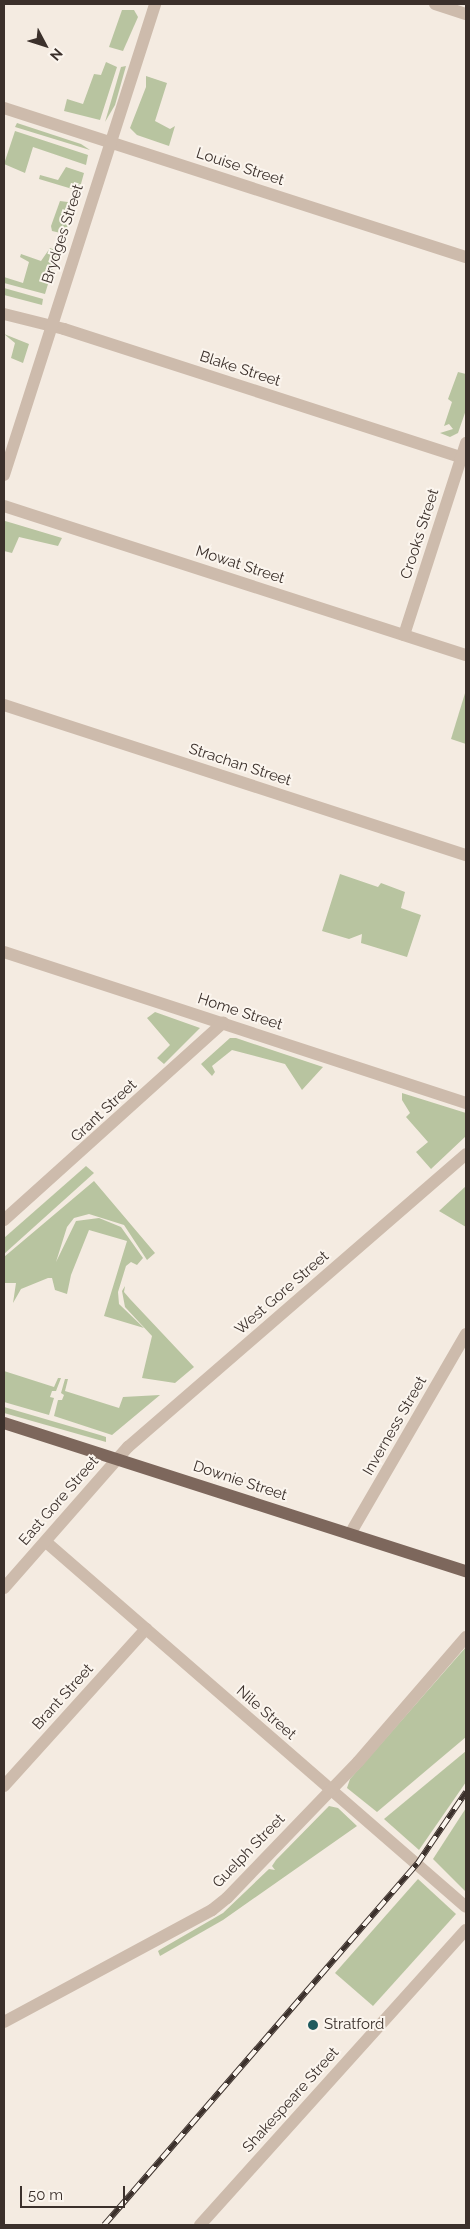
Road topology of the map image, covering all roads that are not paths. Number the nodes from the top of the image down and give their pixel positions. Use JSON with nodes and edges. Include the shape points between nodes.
{"nodes":[{"id":1,"x":155,"y":4,"type":"edge"},
{"id":2,"x":435,"y":4,"type":"edge"},
{"id":3,"x":466,"y":14,"type":"edge"},
{"id":4,"x":4,"y":108,"type":"edge"},
{"id":5,"x":109,"y":142,"type":"junction"},
{"id":6,"x":466,"y":257,"type":"edge"},
{"id":7,"x":4,"y":314,"type":"edge"},
{"id":8,"x":50,"y":327,"type":"junction"},
{"id":9,"x":466,"y":443,"type":"edge"},
{"id":10,"x":464,"y":458,"type":"edge"},
{"id":11,"x":4,"y":475,"type":"edge"},
{"id":12,"x":4,"y":506,"type":"edge"},
{"id":13,"x":404,"y":634,"type":"junction"},
{"id":14,"x":466,"y":655,"type":"edge"},
{"id":15,"x":4,"y":706,"type":"edge"},
{"id":16,"x":466,"y":855,"type":"edge"},
{"id":17,"x":4,"y":952,"type":"edge"},
{"id":18,"x":223,"y":1023,"type":"junction"},
{"id":19,"x":466,"y":1104,"type":"edge"},
{"id":20,"x":466,"y":1154,"type":"edge"},
{"id":21,"x":7,"y":1213,"type":"edge"},
{"id":22,"x":466,"y":1334,"type":"edge"},
{"id":23,"x":4,"y":1423,"type":"edge"},
{"id":24,"x":119,"y":1458,"type":"junction"},
{"id":25,"x":350,"y":1534,"type":"junction"},
{"id":26,"x":46,"y":1542,"type":"junction"},
{"id":27,"x":466,"y":1571,"type":"edge"},
{"id":28,"x":4,"y":1588,"type":"edge"},
{"id":29,"x":146,"y":1629,"type":"junction"},
{"id":30,"x":466,"y":1637,"type":"edge"},
{"id":31,"x":4,"y":1786,"type":"edge"},
{"id":32,"x":330,"y":1790,"type":"junction"},
{"id":33,"x":466,"y":1907,"type":"edge"},
{"id":34,"x":466,"y":1930,"type":"edge"},
{"id":35,"x":4,"y":2022,"type":"edge"},
{"id":36,"x":200,"y":2225,"type":"edge"}],
"edges":[{"from":1,"to":5,"type":"street","name":"Brydges Street"},
{"from":2,"to":3,"type":"street"},
{"from":4,"to":5,"type":"street","name":"Louise Street"},
{"from":5,"to":6,"type":"street","name":"Louise Street"},
{"from":5,"to":8,"type":"street","name":"Brydges Street"},
{"from":7,"to":8,"type":"street","name":"Blake Street"},
{"from":8,"to":10,"type":"street","name":"Blake Street"},
{"from":8,"to":11,"type":"street","name":"Brydges Street"},
{"from":9,"to":10,"type":"street","name":"Crooks Street"},
{"from":10,"to":13,"type":"street","name":"Crooks Street"},
{"from":12,"to":13,"type":"street","name":"Mowat Street"},
{"from":13,"to":14,"type":"street","name":"Mowat Street"},
{"from":15,"to":16,"type":"street","name":"Strachan Street"},
{"from":17,"to":18,"type":"street","name":"Home Street"},
{"from":18,"to":19,"type":"street","name":"Home Street"},
{"from":18,"to":21,"type":"street","name":"Grant Street"},
{"from":20,"to":24,"type":"street","name":"West Gore Street"},
{"from":22,"to":25,"type":"street","name":"Inverness Street"},
{"from":23,"to":24,"type":"main road","name":"Downie Street"},
{"from":24,"to":25,"type":"main road","name":"Downie Street"},
{"from":24,"to":26,"type":"street","name":"East Gore Street"},
{"from":25,"to":27,"type":"main road","name":"Downie Street"},
{"from":26,"to":28,"type":"street","name":"East Gore Street"},
{"from":26,"to":29,"type":"street","name":"Nile Street"},
{"from":29,"to":31,"type":"street","name":"Brant Street"},
{"from":29,"to":32,"type":"street","name":"Nile Street"},
{"from":30,"to":32,"type":"street","name":"Guelph Street"},
{"from":32,"to":33,"type":"street","name":"Nile Street"},
{"from":32,"to":35,"type":"street","name":"Guelph Street","via":[[212,1910]]},
{"from":34,"to":36,"type":"street","name":"Shakespeare Street"}]}
